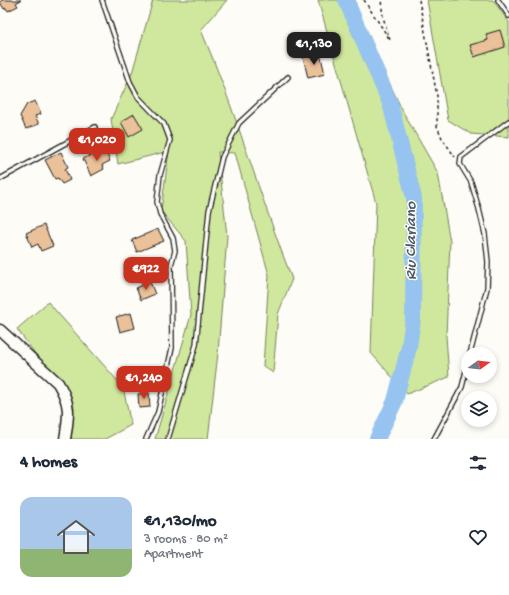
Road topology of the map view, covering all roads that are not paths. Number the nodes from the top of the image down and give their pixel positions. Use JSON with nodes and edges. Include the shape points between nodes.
{"nodes":[{"id":1,"x":102,"y":0,"type":"edge"},
{"id":2,"x":498,"y":0,"type":"edge"},
{"id":3,"x":509,"y":16,"type":"edge"},
{"id":4,"x":288,"y":77,"type":"dead end"},
{"id":5,"x":509,"y":121,"type":"edge"},
{"id":6,"x":95,"y":127,"type":"dead end"},
{"id":7,"x":0,"y":180,"type":"edge"},
{"id":8,"x":0,"y":330,"type":"edge"},
{"id":9,"x":472,"y":347,"type":"edge"},
{"id":10,"x":463,"y":383,"type":"edge"},
{"id":11,"x":65,"y":439,"type":"edge"},
{"id":12,"x":146,"y":439,"type":"edge"},
{"id":13,"x":168,"y":439,"type":"edge"},
{"id":14,"x":434,"y":439,"type":"edge"}],
"edges":[{"from":1,"to":12,"type":"lane","via":[[130,82],[138,97],[164,124],[170,140],[160,175],[157,202],[160,214],[173,238],[175,251],[171,265],[172,348],[158,412]]},
{"from":2,"to":3,"type":"lane"},
{"from":4,"to":13,"type":"lane","via":[[239,123],[222,157],[209,210],[196,345]]},
{"from":5,"to":9,"type":"lane","via":[[460,160],[471,182],[479,209],[488,262],[487,288]]},
{"from":6,"to":7,"type":"lane"},
{"from":8,"to":11,"type":"street","via":[[58,383],[64,392],[69,404]]},
{"from":10,"to":14,"type":"lane"}]}
